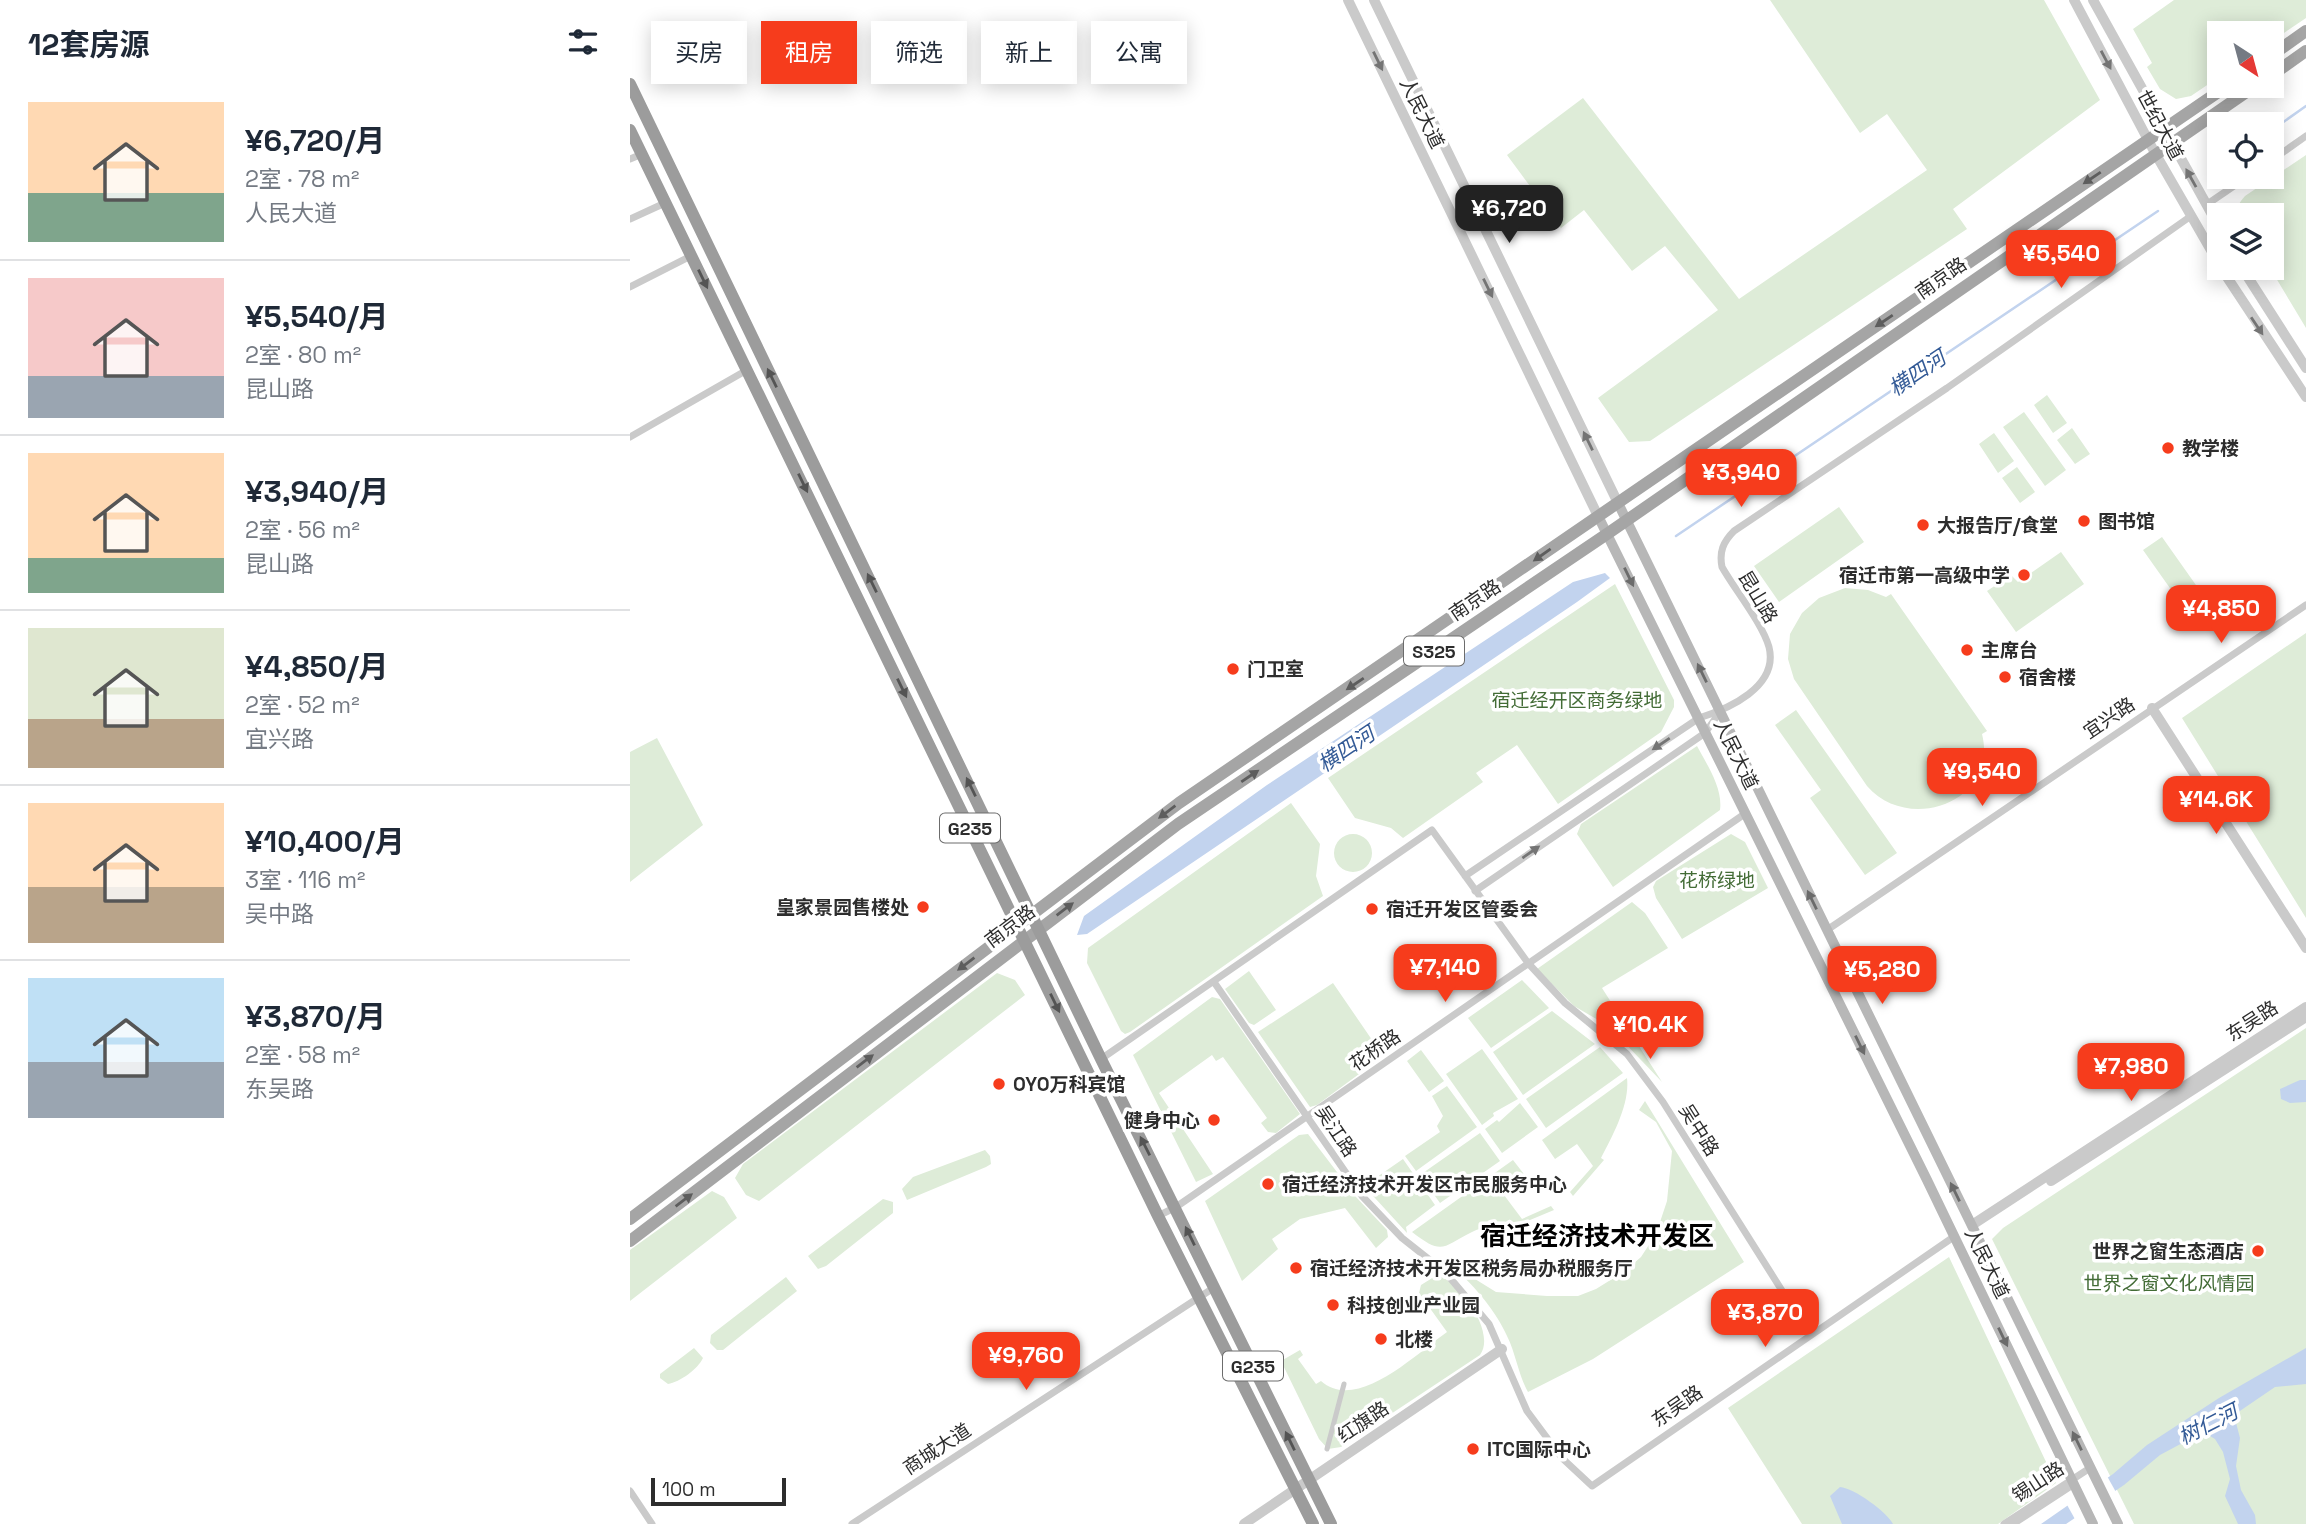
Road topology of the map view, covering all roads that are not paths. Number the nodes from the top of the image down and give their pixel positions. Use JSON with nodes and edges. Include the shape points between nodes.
{"nodes":[{"id":1,"x":1348,"y":0,"type":"edge"},
{"id":2,"x":1374,"y":0,"type":"edge"},
{"id":3,"x":2074,"y":0,"type":"edge"},
{"id":4,"x":2093,"y":0,"type":"edge"},
{"id":5,"x":2306,"y":31,"type":"edge"},
{"id":6,"x":2284,"y":47,"type":"edge"},
{"id":7,"x":2306,"y":51,"type":"edge"},
{"id":8,"x":2284,"y":67,"type":"edge"},
{"id":9,"x":630,"y":84,"type":"edge"},
{"id":10,"x":2210,"y":98,"type":"edge"},
{"id":11,"x":2237,"y":98,"type":"edge"},
{"id":12,"x":630,"y":130,"type":"edge"},
{"id":13,"x":2163,"y":130,"type":"junction"},
{"id":14,"x":2306,"y":136,"type":"edge"},
{"id":15,"x":2148,"y":140,"type":"junction"},
{"id":16,"x":2171,"y":142,"type":"junction"},
{"id":17,"x":2284,"y":152,"type":"edge"},
{"id":18,"x":2155,"y":153,"type":"junction"},
{"id":19,"x":636,"y":157,"type":"edge"},
{"id":20,"x":2229,"y":189,"type":"edge"},
{"id":21,"x":665,"y":203,"type":"junction"},
{"id":22,"x":2206,"y":205,"type":"joint"},
{"id":23,"x":2191,"y":216,"type":"junction"},
{"id":24,"x":630,"y":219,"type":"edge"},
{"id":25,"x":2207,"y":244,"type":"edge"},
{"id":26,"x":691,"y":256,"type":"junction"},
{"id":27,"x":2229,"y":280,"type":"edge"},
{"id":28,"x":2250,"y":280,"type":"edge"},
{"id":29,"x":630,"y":287,"type":"edge"},
{"id":30,"x":2306,"y":368,"type":"edge"},
{"id":31,"x":748,"y":370,"type":"junction"},
{"id":32,"x":2306,"y":397,"type":"edge"},
{"id":33,"x":630,"y":437,"type":"edge"},
{"id":34,"x":1618,"y":503,"type":"junction"},
{"id":35,"x":1598,"y":516,"type":"junction"},
{"id":36,"x":1626,"y":520,"type":"junction"},
{"id":37,"x":1607,"y":534,"type":"junction"},
{"id":38,"x":2306,"y":605,"type":"edge"},
{"id":39,"x":2152,"y":708,"type":"junction"},
{"id":40,"x":1721,"y":712,"type":"junction"},
{"id":41,"x":1699,"y":719,"type":"junction"},
{"id":42,"x":1705,"y":733,"type":"junction"},
{"id":43,"x":1746,"y":813,"type":"junction"},
{"id":44,"x":1465,"y":876,"type":"junction"},
{"id":45,"x":1475,"y":891,"type":"junction"},
{"id":46,"x":1032,"y":913,"type":"junction"},
{"id":47,"x":1018,"y":925,"type":"junction"},
{"id":48,"x":1039,"y":929,"type":"junction"},
{"id":49,"x":1827,"y":930,"type":"junction"},
{"id":50,"x":1024,"y":940,"type":"junction"},
{"id":51,"x":2306,"y":948,"type":"edge"},
{"id":52,"x":1528,"y":963,"type":"junction"},
{"id":53,"x":1214,"y":982,"type":"junction"},
{"id":54,"x":2306,"y":1007,"type":"edge"},
{"id":55,"x":2306,"y":1017,"type":"edge"},
{"id":56,"x":1101,"y":1059,"type":"junction"},
{"id":57,"x":1308,"y":1116,"type":"junction"},
{"id":58,"x":1176,"y":1207,"type":"junction"},
{"id":59,"x":1158,"y":1216,"type":"junction"},
{"id":60,"x":630,"y":1219,"type":"edge"},
{"id":61,"x":1973,"y":1228,"type":"junction"},
{"id":62,"x":1955,"y":1236,"type":"junction"},
{"id":63,"x":630,"y":1241,"type":"edge"},
{"id":64,"x":1215,"y":1287,"type":"junction"},
{"id":65,"x":1200,"y":1295,"type":"junction"},
{"id":66,"x":1810,"y":1335,"type":"junction"},
{"id":67,"x":1502,"y":1349,"type":"junction"},
{"id":68,"x":1344,"y":1384,"type":"dead end"},
{"id":69,"x":1327,"y":1449,"type":"dead end"},
{"id":70,"x":2090,"y":1468,"type":"junction"},
{"id":71,"x":1310,"y":1480,"type":"junction"},
{"id":72,"x":2073,"y":1481,"type":"junction"},
{"id":73,"x":1592,"y":1486,"type":"joint"},
{"id":74,"x":1297,"y":1489,"type":"junction"},
{"id":75,"x":630,"y":1491,"type":"edge"},
{"id":76,"x":652,"y":1524,"type":"edge"},
{"id":77,"x":852,"y":1524,"type":"edge"},
{"id":78,"x":1244,"y":1524,"type":"edge"},
{"id":79,"x":1313,"y":1524,"type":"edge"},
{"id":80,"x":1331,"y":1524,"type":"edge"},
{"id":81,"x":2004,"y":1524,"type":"edge"},
{"id":82,"x":2013,"y":1524,"type":"edge"},
{"id":83,"x":2093,"y":1524,"type":"edge"},
{"id":84,"x":2118,"y":1524,"type":"edge"}],
"edges":[{"from":1,"to":35,"type":"street","name":"人民大道","one_way":true},
{"from":34,"to":2,"type":"street","name":"人民大道","one_way":true},
{"from":3,"to":15,"type":"street","name":"世纪大道","one_way":true},
{"from":4,"to":13,"type":"street","name":"世纪大道"},
{"from":5,"to":6,"type":"main road"},
{"from":7,"to":8,"type":"main road"},
{"from":46,"to":9,"type":"highway","number":"G235","one_way":true},
{"from":10,"to":13,"type":"main road","name":"南京路","number":"S325"},
{"from":11,"to":16,"type":"main road","name":"南京路","number":"S325"},
{"from":12,"to":19,"type":"highway","number":"G235"},
{"from":13,"to":15,"type":"main road","name":"南京路","number":"S325"},
{"from":13,"to":16,"type":"street","name":"世纪大道"},
{"from":14,"to":17,"type":"street"},
{"from":15,"to":18,"type":"street","name":"世纪大道"},
{"from":15,"to":34,"type":"main road","name":"南京路","number":"S325","one_way":true},
{"from":16,"to":18,"type":"main road","name":"南京路","number":"S325"},
{"from":22,"to":16,"type":"street","name":"世纪大道","one_way":true},
{"from":18,"to":23,"type":"street","name":"世纪大道"},
{"from":18,"to":36,"type":"main road","name":"南京路","number":"S325"},
{"from":19,"to":21,"type":"highway","number":"G235"},
{"from":20,"to":22,"type":"street"},
{"from":21,"to":24,"type":"street"},
{"from":21,"to":26,"type":"highway","number":"G235"},
{"from":23,"to":25,"type":"street","name":"世纪大道"},
{"from":23,"to":40,"type":"street","name":"昆山路","via":[[1727,538],[1722,567],[1769,647],[1769,658],[1763,680]]},
{"from":26,"to":29,"type":"street"},
{"from":26,"to":31,"type":"highway","number":"G235","one_way":true},
{"from":27,"to":32,"type":"street","name":"世纪大道","one_way":true},
{"from":28,"to":30,"type":"street"},
{"from":31,"to":33,"type":"street"},
{"from":31,"to":47,"type":"highway","number":"G235","one_way":true},
{"from":34,"to":35,"type":"main road","name":"南京路","number":"S325"},
{"from":34,"to":36,"type":"main road","name":"人民大道"},
{"from":35,"to":37,"type":"main road","name":"人民大道"},
{"from":35,"to":46,"type":"main road","name":"南京路","number":"S325","one_way":true,"via":[[1179,803]]},
{"from":36,"to":37,"type":"main road","name":"南京路","number":"S325"},
{"from":40,"to":36,"type":"main road","name":"人民大道","one_way":true},
{"from":37,"to":41,"type":"main road","name":"人民大道","one_way":true},
{"from":48,"to":37,"type":"main road","name":"南京路","number":"S325","one_way":true,"via":[[1178,824]]},
{"from":38,"to":39,"type":"street","name":"宜兴路"},
{"from":39,"to":49,"type":"street","name":"宜兴路"},
{"from":39,"to":51,"type":"street"},
{"from":40,"to":41,"type":"street"},
{"from":40,"to":42,"type":"street"},
{"from":49,"to":40,"type":"main road","name":"人民大道","one_way":true},
{"from":41,"to":42,"type":"main road","name":"人民大道"},
{"from":41,"to":44,"type":"street","one_way":true},
{"from":42,"to":43,"type":"main road","name":"人民大道"},
{"from":45,"to":42,"type":"street","one_way":true},
{"from":43,"to":52,"type":"street","name":"花桥路"},
{"from":43,"to":62,"type":"main road","name":"人民大道","one_way":true},
{"from":44,"to":45,"type":"street","name":"吴中路"},
{"from":44,"to":53,"type":"street","name":"吴中路","via":[[1432,830]]},
{"from":45,"to":52,"type":"street","name":"吴中路"},
{"from":46,"to":47,"type":"main road","name":"南京路","number":"S325"},
{"from":46,"to":48,"type":"highway","number":"G235"},
{"from":47,"to":50,"type":"highway","number":"G235"},
{"from":47,"to":60,"type":"main road","name":"南京路","number":"S325","one_way":true},
{"from":48,"to":50,"type":"main road","name":"南京路","number":"S325"},
{"from":48,"to":56,"type":"highway","number":"G235"},
{"from":61,"to":49,"type":"main road","name":"人民大道","one_way":true},
{"from":50,"to":59,"type":"highway","number":"G235","one_way":true},
{"from":63,"to":50,"type":"main road","name":"南京路","number":"S325","one_way":true},
{"from":52,"to":57,"type":"street","name":"花桥路"},
{"from":52,"to":66,"type":"street","name":"吴中路","via":[[1565,1003],[1627,1054],[1663,1102]]},
{"from":53,"to":56,"type":"street"},
{"from":53,"to":57,"type":"street","name":"吴江路"},
{"from":54,"to":61,"type":"street","name":"东吴路"},
{"from":55,"to":61,"type":"street","name":"东吴路"},
{"from":58,"to":56,"type":"highway","number":"G235","one_way":true},
{"from":57,"to":58,"type":"street","name":"花桥路"},
{"from":57,"to":67,"type":"street","name":"吴江路","via":[[1362,1196],[1461,1289]]},
{"from":58,"to":59,"type":"street","name":"花桥路"},
{"from":64,"to":58,"type":"highway","number":"G235","one_way":true},
{"from":59,"to":65,"type":"highway","number":"G235"},
{"from":70,"to":61,"type":"main road","name":"人民大道","one_way":true},
{"from":62,"to":66,"type":"street","name":"东吴路"},
{"from":62,"to":72,"type":"main road","name":"人民大道","one_way":true},
{"from":64,"to":65,"type":"street","name":"商城大道"},
{"from":71,"to":64,"type":"highway","number":"G235","one_way":true},
{"from":65,"to":74,"type":"highway","number":"G235"},
{"from":65,"to":77,"type":"street","name":"商城大道"},
{"from":66,"to":73,"type":"street","name":"东吴路"},
{"from":67,"to":71,"type":"street","name":"红旗路"},
{"from":67,"to":73,"type":"street","name":"吴江路","via":[[1527,1411],[1562,1458]]},
{"from":68,"to":69,"type":"street"},
{"from":70,"to":72,"type":"street","name":"锡山路"},
{"from":70,"to":84,"type":"main road","name":"人民大道"},
{"from":71,"to":74,"type":"street","name":"红旗路"},
{"from":71,"to":80,"type":"highway","number":"G235"},
{"from":72,"to":81,"type":"street","name":"锡山路"},
{"from":72,"to":82,"type":"street","name":"锡山路"},
{"from":72,"to":83,"type":"main road","name":"人民大道"},
{"from":74,"to":78,"type":"street","name":"红旗路"},
{"from":74,"to":79,"type":"highway","number":"G235"},
{"from":75,"to":76,"type":"street"}]}
